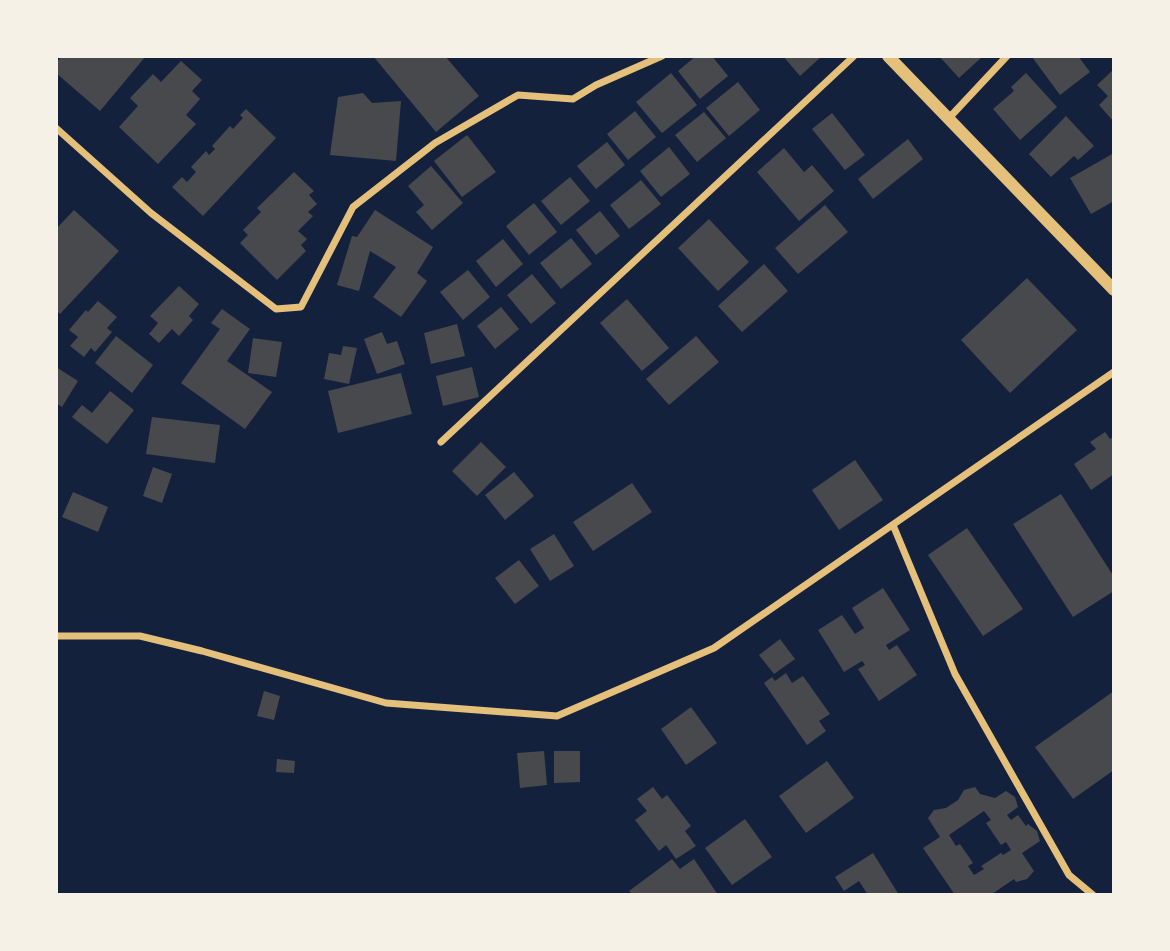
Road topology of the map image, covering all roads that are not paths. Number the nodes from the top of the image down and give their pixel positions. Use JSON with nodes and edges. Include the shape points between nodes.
{"nodes":[{"id":1,"x":662,"y":56,"type":"edge"},
{"id":2,"x":854,"y":56,"type":"edge"},
{"id":3,"x":888,"y":56,"type":"edge"},
{"id":4,"x":1007,"y":56,"type":"edge"},
{"id":5,"x":948,"y":118,"type":"junction"},
{"id":6,"x":56,"y":128,"type":"edge"},
{"id":7,"x":1114,"y":290,"type":"edge"},
{"id":8,"x":1114,"y":372,"type":"edge"},
{"id":9,"x":441,"y":442,"type":"dead end"},
{"id":10,"x":893,"y":524,"type":"junction"},
{"id":11,"x":56,"y":636,"type":"edge"},
{"id":12,"x":1093,"y":895,"type":"edge"}],
"edges":[{"from":1,"to":6,"type":"street","via":[[573,99],[518,94],[435,143],[354,206],[301,307],[276,309],[150,213]]},
{"from":2,"to":9,"type":"street"},
{"from":3,"to":5,"type":"street"},
{"from":4,"to":5,"type":"street"},
{"from":5,"to":7,"type":"street"},
{"from":8,"to":10,"type":"street"},
{"from":10,"to":11,"type":"street","via":[[714,648],[557,716],[386,703],[140,636]]},
{"from":10,"to":12,"type":"street","via":[[955,674],[1069,875]]}]}
